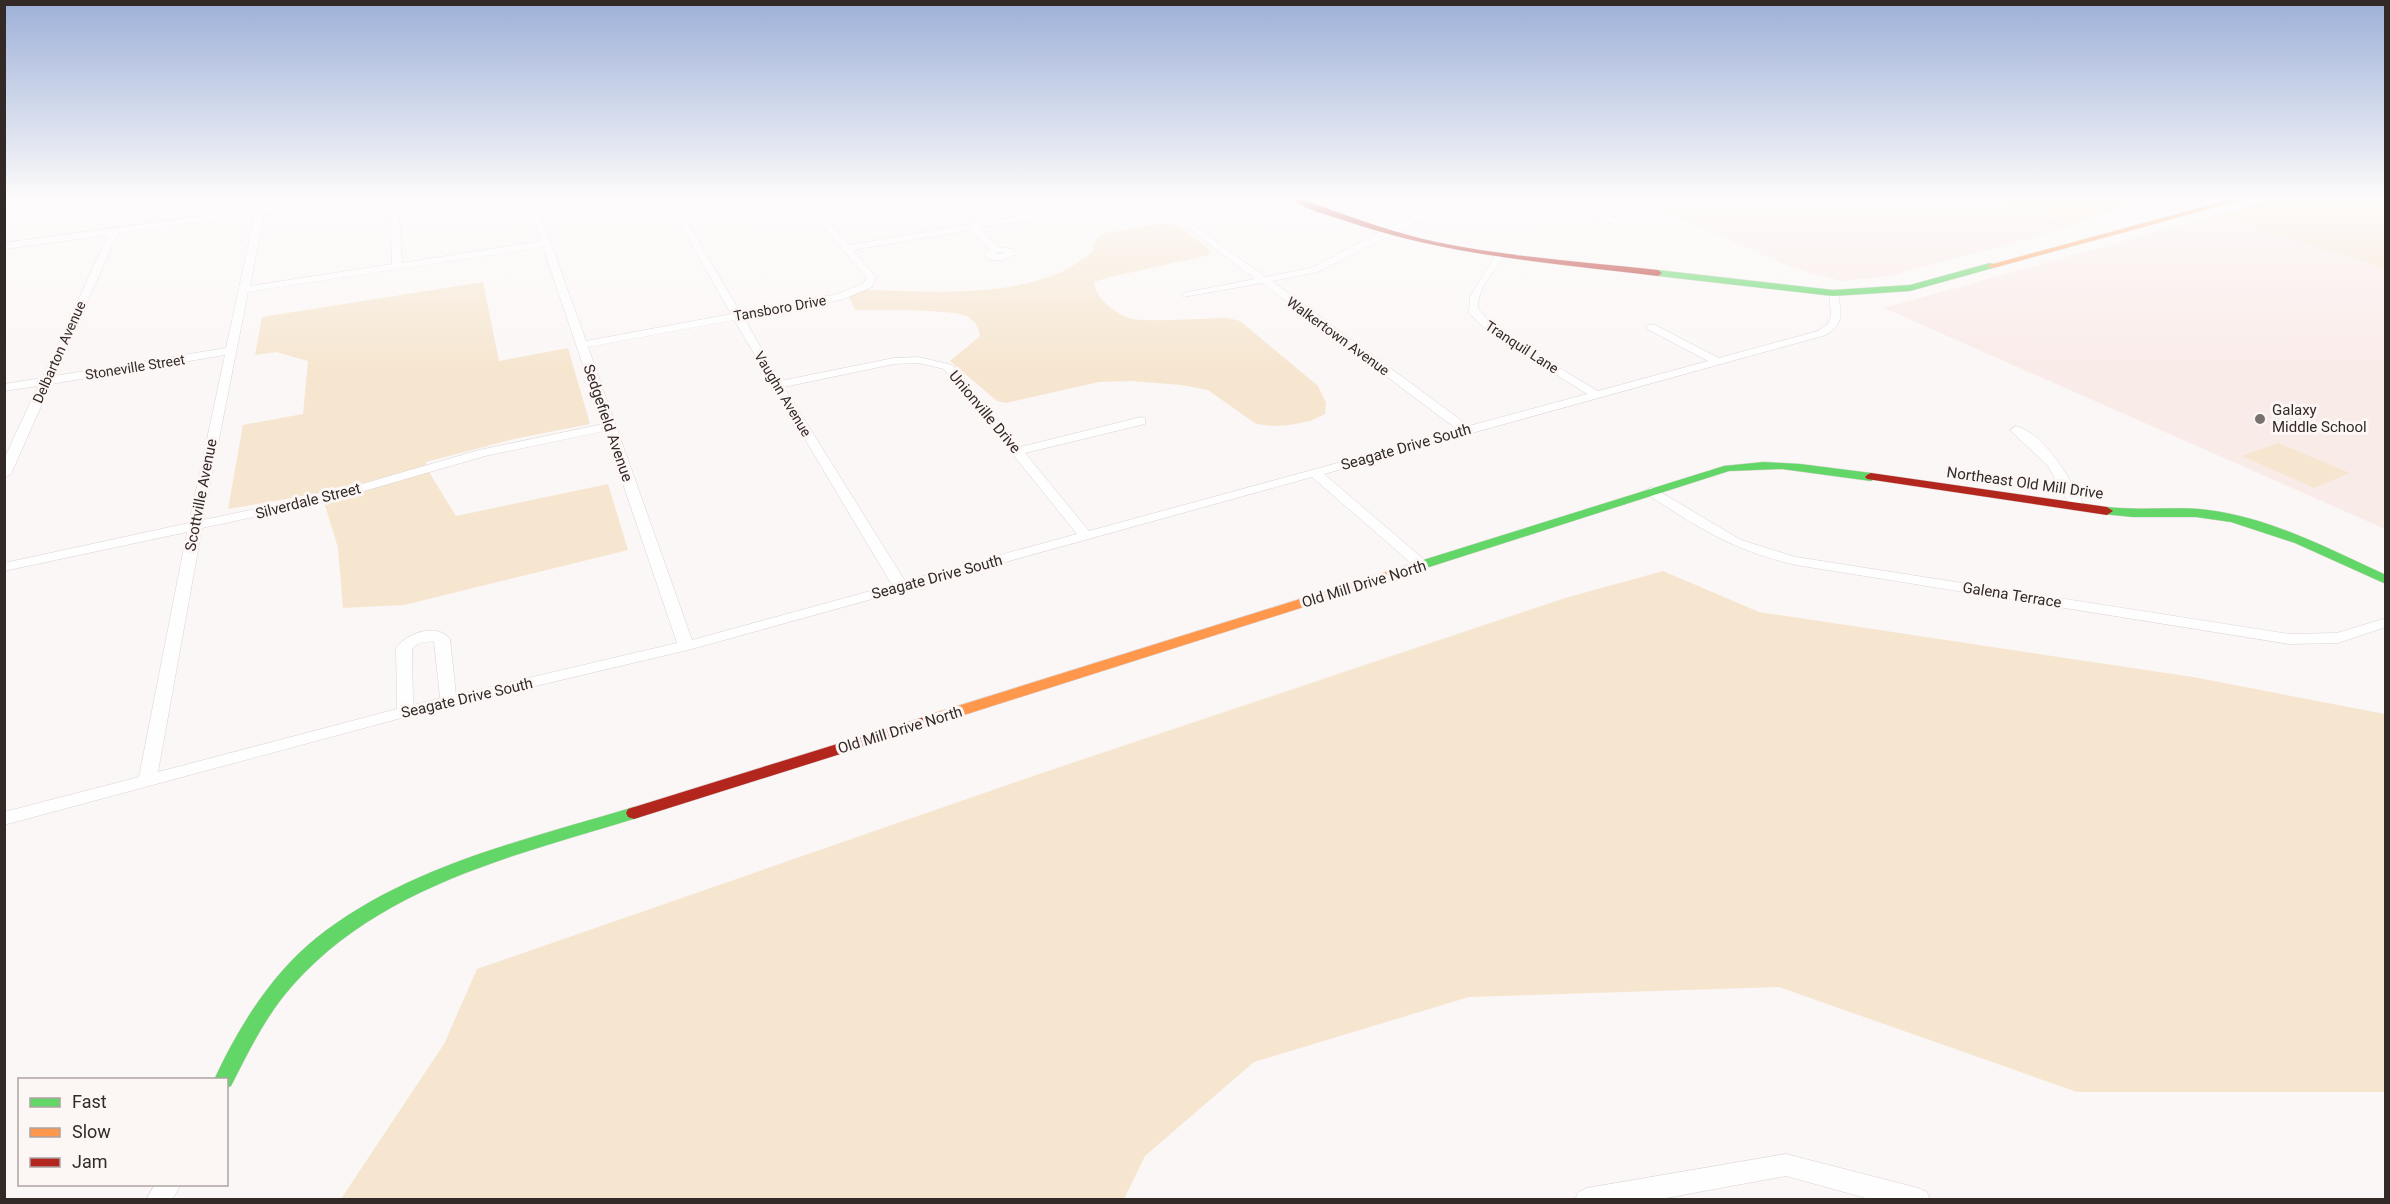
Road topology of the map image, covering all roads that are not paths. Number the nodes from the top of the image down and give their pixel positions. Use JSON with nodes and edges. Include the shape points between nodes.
{"nodes":[{"id":1,"x":103,"y":255,"type":"edge"},
{"id":2,"x":250,"y":255,"type":"edge"},
{"id":3,"x":397,"y":255,"type":"edge"},
{"id":4,"x":468,"y":255,"type":"edge"},
{"id":5,"x":552,"y":255,"type":"edge"},
{"id":6,"x":701,"y":255,"type":"edge"},
{"id":7,"x":853,"y":255,"type":"edge"},
{"id":8,"x":1229,"y":255,"type":"edge"},
{"id":9,"x":1343,"y":255,"type":"edge"},
{"id":10,"x":1499,"y":255,"type":"edge"},
{"id":11,"x":1510,"y":255,"type":"edge"},
{"id":12,"x":2032,"y":255,"type":"edge"},
{"id":13,"x":397,"y":266,"type":"junction"},
{"id":14,"x":1263,"y":281,"type":"junction"},
{"id":15,"x":243,"y":290,"type":"junction"},
{"id":16,"x":1833,"y":294,"type":"junction"},
{"id":17,"x":1187,"y":295,"type":"dead end"},
{"id":18,"x":735,"y":316,"type":"junction"},
{"id":19,"x":1651,"y":327,"type":"dead end"},
{"id":20,"x":580,"y":345,"type":"junction"},
{"id":21,"x":231,"y":351,"type":"junction"},
{"id":22,"x":1718,"y":362,"type":"junction"},
{"id":23,"x":45,"y":382,"type":"junction"},
{"id":24,"x":777,"y":385,"type":"junction"},
{"id":25,"x":4,"y":388,"type":"edge"},
{"id":26,"x":1598,"y":396,"type":"junction"},
{"id":27,"x":1141,"y":421,"type":"dead end"},
{"id":28,"x":609,"y":426,"type":"junction"},
{"id":29,"x":1466,"y":430,"type":"junction"},
{"id":30,"x":2016,"y":430,"type":"dead end"},
{"id":31,"x":1018,"y":452,"type":"junction"},
{"id":32,"x":1315,"y":473,"type":"junction"},
{"id":33,"x":4,"y":474,"type":"edge"},
{"id":34,"x":1652,"y":491,"type":"junction"},
{"id":35,"x":2078,"y":507,"type":"junction"},
{"id":36,"x":195,"y":527,"type":"junction"},
{"id":37,"x":1086,"y":536,"type":"junction"},
{"id":38,"x":1423,"y":566,"type":"junction"},
{"id":39,"x":4,"y":567,"type":"edge"},
{"id":40,"x":2385,"y":580,"type":"edge"},
{"id":41,"x":901,"y":587,"type":"junction"},
{"id":42,"x":2385,"y":622,"type":"edge"},
{"id":43,"x":686,"y":646,"type":"junction"},
{"id":44,"x":449,"y":702,"type":"junction"},
{"id":45,"x":405,"y":712,"type":"junction"},
{"id":46,"x":147,"y":781,"type":"junction"},
{"id":47,"x":4,"y":819,"type":"edge"},
{"id":48,"x":225,"y":1078,"type":"edge"},
{"id":49,"x":168,"y":1186,"type":"edge"},
{"id":50,"x":158,"y":1200,"type":"edge"},
{"id":51,"x":1587,"y":1200,"type":"edge"},
{"id":52,"x":1918,"y":1200,"type":"edge"}],
"edges":[{"from":1,"to":23,"type":"street","name":"Delbarton Avenue"},
{"from":2,"to":15,"type":"street","name":"Scottville Avenue"},
{"from":3,"to":13,"type":"street"},
{"from":4,"to":13,"type":"street"},
{"from":5,"to":20,"type":"street","name":"Sedgefield Avenue"},
{"from":6,"to":18,"type":"street","name":"Vaughn Avenue"},
{"from":7,"to":18,"type":"street","name":"Tansboro Drive","via":[[871,277],[868,285],[841,297]]},
{"from":8,"to":14,"type":"street","name":"Walkertown Avenue"},
{"from":9,"to":14,"type":"street","via":[[1314,270]]},
{"from":10,"to":26,"type":"street","name":"Tranquil Lane","via":[[1473,299],[1473,310],[1493,330]]},
{"from":11,"to":16,"type":"street"},
{"from":12,"to":16,"type":"street","via":[[1910,288]]},
{"from":13,"to":15,"type":"street"},
{"from":14,"to":17,"type":"street"},
{"from":14,"to":29,"type":"street","name":"Walkertown Avenue"},
{"from":15,"to":21,"type":"street","name":"Scottville Avenue"},
{"from":16,"to":22,"type":"street","name":"Seagate Drive South","via":[[1833,326],[1822,333]]},
{"from":18,"to":20,"type":"street","name":"Tansboro Drive"},
{"from":18,"to":24,"type":"street","name":"Vaughn Avenue"},
{"from":19,"to":22,"type":"street"},
{"from":20,"to":28,"type":"street","name":"Sedgefield Avenue"},
{"from":21,"to":23,"type":"street","name":"Stoneville Street"},
{"from":21,"to":36,"type":"street","name":"Scottville Avenue"},
{"from":22,"to":26,"type":"street","name":"Seagate Drive South"},
{"from":23,"to":25,"type":"street","name":"Stoneville Street"},
{"from":23,"to":33,"type":"street","name":"Delbarton Avenue"},
{"from":24,"to":31,"type":"street","name":"Unionville Drive","via":[[894,361],[920,360],[948,367]]},
{"from":24,"to":41,"type":"street","name":"Vaughn Avenue"},
{"from":26,"to":29,"type":"street","name":"Seagate Drive South"},
{"from":27,"to":31,"type":"street"},
{"from":28,"to":36,"type":"street","name":"Silverdale Street","via":[[483,453],[333,496]]},
{"from":28,"to":43,"type":"street","name":"Sedgefield Avenue"},
{"from":29,"to":32,"type":"street","name":"Seagate Drive South"},
{"from":30,"to":35,"type":"street","via":[[2043,450],[2058,468]]},
{"from":31,"to":37,"type":"street","name":"Unionville Drive"},
{"from":32,"to":37,"type":"street","name":"Seagate Drive South"},
{"from":32,"to":38,"type":"street"},
{"from":34,"to":35,"type":"street","name":"Northeast Old Mill Drive","via":[[1728,468],[1772,464]]},
{"from":34,"to":38,"type":"street","name":"Old Mill Drive North"},
{"from":34,"to":42,"type":"street","name":"Galena Terrace","via":[[1733,543],[1796,561],[2289,639],[2338,638]]},
{"from":35,"to":40,"type":"street","name":"Northeast Old Mill Drive","via":[[2134,515],[2186,513],[2233,518],[2287,534]]},
{"from":36,"to":39,"type":"street","name":"Silverdale Street"},
{"from":36,"to":46,"type":"street","name":"Scottville Avenue"},
{"from":37,"to":41,"type":"street","name":"Seagate Drive South"},
{"from":38,"to":48,"type":"street","name":"Old Mill Drive North","via":[[444,873],[360,916],[302,962],[273,993]]},
{"from":41,"to":43,"type":"street","name":"Seagate Drive South"},
{"from":43,"to":44,"type":"street","name":"Seagate Drive South"},
{"from":44,"to":45,"type":"street","name":"Seagate Drive South"},
{"from":44,"to":45,"type":"street","via":[[442,639],[421,637],[408,644],[402,654]]},
{"from":45,"to":46,"type":"street","name":"Seagate Drive South"},
{"from":46,"to":47,"type":"street","name":"Seagate Drive South"},
{"from":49,"to":50,"type":"street"},
{"from":51,"to":52,"type":"street","via":[[1785,1165]]}]}
